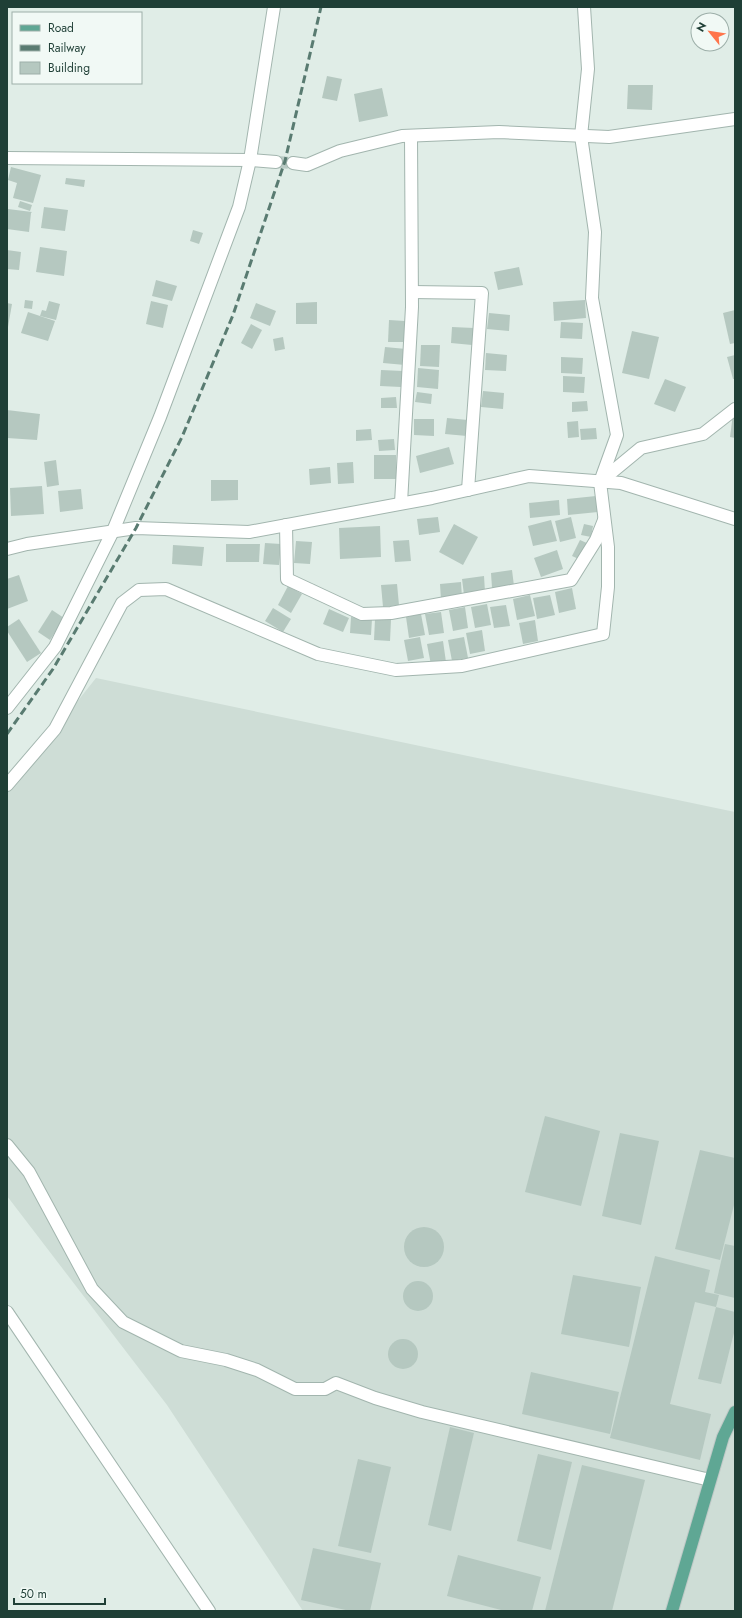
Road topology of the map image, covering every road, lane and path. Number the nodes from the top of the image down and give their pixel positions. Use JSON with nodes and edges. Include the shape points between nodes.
{"nodes":[{"id":1,"x":274,"y":7,"type":"edge"},
{"id":2,"x":584,"y":7,"type":"edge"},
{"id":3,"x":735,"y":119,"type":"edge"},
{"id":4,"x":411,"y":136,"type":"junction"},
{"id":5,"x":581,"y":136,"type":"junction"},
{"id":6,"x":7,"y":158,"type":"edge"},
{"id":7,"x":250,"y":160,"type":"junction"},
{"id":8,"x":276,"y":162,"type":"tunnel mouth"},
{"id":9,"x":293,"y":163,"type":"tunnel mouth"},
{"id":10,"x":412,"y":292,"type":"junction"},
{"id":11,"x":735,"y":409,"type":"edge"},
{"id":12,"x":600,"y":482,"type":"junction"},
{"id":13,"x":468,"y":490,"type":"junction"},
{"id":14,"x":401,"y":503,"type":"junction"},
{"id":15,"x":735,"y":518,"type":"edge"},
{"id":16,"x":605,"y":519,"type":"junction"},
{"id":17,"x":286,"y":525,"type":"junction"},
{"id":18,"x":113,"y":531,"type":"junction"},
{"id":19,"x":7,"y":549,"type":"edge"},
{"id":20,"x":7,"y":708,"type":"edge"},
{"id":21,"x":7,"y":785,"type":"edge"},
{"id":22,"x":7,"y":1145,"type":"edge"},
{"id":23,"x":7,"y":1312,"type":"edge"},
{"id":24,"x":735,"y":1412,"type":"edge"},
{"id":25,"x":710,"y":1480,"type":"junction"},
{"id":26,"x":209,"y":1611,"type":"edge"},
{"id":27,"x":672,"y":1611,"type":"edge"}],
"edges":[{"from":1,"to":7,"type":"street"},
{"from":2,"to":5,"type":"street","via":[[588,69]]},
{"from":3,"to":5,"type":"street","via":[[609,137]]},
{"from":4,"to":5,"type":"street","via":[[499,132]]},
{"from":4,"to":9,"type":"street","via":[[340,151],[307,165]]},
{"from":4,"to":10,"type":"street"},
{"from":5,"to":12,"type":"street","via":[[595,232],[592,298],[617,435]]},
{"from":6,"to":7,"type":"street"},
{"from":7,"to":8,"type":"street"},
{"from":7,"to":18,"type":"street","via":[[239,207],[160,417]]},
{"from":10,"to":13,"type":"street","via":[[482,292]]},
{"from":10,"to":14,"type":"street"},
{"from":11,"to":12,"type":"street","via":[[703,434],[642,448]]},
{"from":12,"to":13,"type":"street","via":[[529,476]]},
{"from":12,"to":15,"type":"street","via":[[621,483]]},
{"from":12,"to":16,"type":"street"},
{"from":13,"to":14,"type":"street"},
{"from":14,"to":17,"type":"street"},
{"from":16,"to":17,"type":"street","via":[[596,540],[571,580],[390,613],[362,614],[288,580]]},
{"from":16,"to":21,"type":"street","via":[[608,587],[603,634],[462,666],[396,670],[318,654],[166,590],[139,590],[122,603],[55,729]]},
{"from":17,"to":18,"type":"street","via":[[249,532],[136,528]]},
{"from":18,"to":19,"type":"street"},
{"from":18,"to":20,"type":"street","via":[[55,647]]},
{"from":22,"to":25,"type":"street","via":[[29,1172],[92,1289],[123,1322],[181,1351],[251,1368],[296,1389],[325,1389],[336,1383],[422,1412]]},
{"from":23,"to":26,"type":"street"},
{"from":24,"to":25,"type":"main road","via":[[723,1437]]},
{"from":25,"to":27,"type":"main road"}]}
